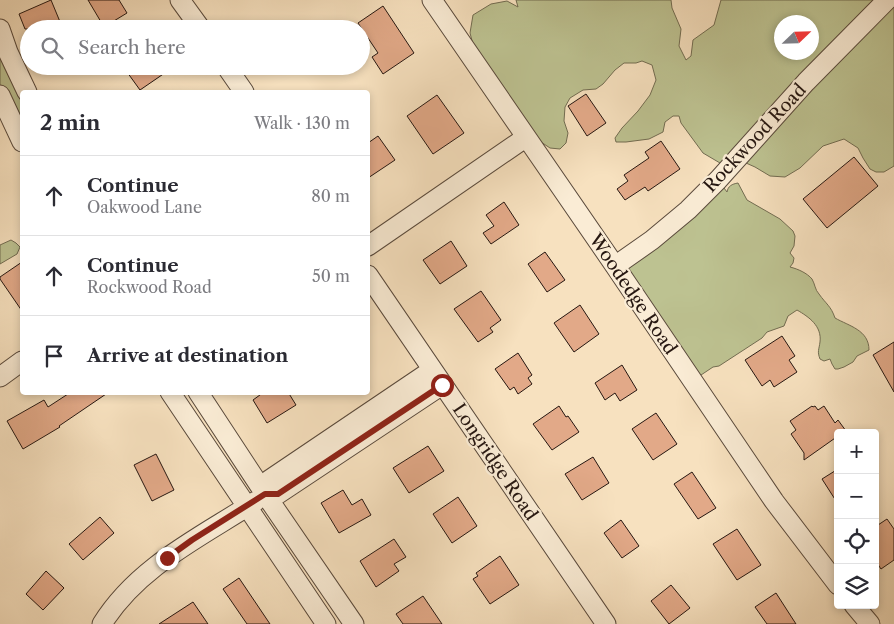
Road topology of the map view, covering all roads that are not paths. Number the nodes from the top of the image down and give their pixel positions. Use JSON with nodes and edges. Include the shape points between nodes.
{"nodes":[{"id":1,"x":180,"y":0,"type":"edge"},
{"id":2,"x":432,"y":0,"type":"edge"},
{"id":3,"x":888,"y":0,"type":"edge"},
{"id":4,"x":194,"y":20,"type":"edge"},
{"id":5,"x":0,"y":29,"type":"edge"},
{"id":6,"x":232,"y":75,"type":"edge"},
{"id":7,"x":26,"y":90,"type":"edge"},
{"id":8,"x":243,"y":90,"type":"edge"},
{"id":9,"x":0,"y":95,"type":"edge"},
{"id":10,"x":20,"y":138,"type":"edge"},
{"id":11,"x":525,"y":138,"type":"junction"},
{"id":12,"x":370,"y":245,"type":"edge"},
{"id":13,"x":615,"y":266,"type":"junction"},
{"id":14,"x":370,"y":278,"type":"edge"},
{"id":15,"x":20,"y":362,"type":"edge"},
{"id":16,"x":0,"y":377,"type":"edge"},
{"id":17,"x":437,"y":378,"type":"junction"},
{"id":18,"x":172,"y":395,"type":"edge"},
{"id":19,"x":200,"y":395,"type":"edge"},
{"id":20,"x":265,"y":494,"type":"junction"},
{"id":21,"x":247,"y":507,"type":"junction"},
{"id":22,"x":834,"y":580,"type":"edge"},
{"id":23,"x":857,"y":609,"type":"edge"},
{"id":24,"x":102,"y":624,"type":"edge"},
{"id":25,"x":326,"y":624,"type":"edge"},
{"id":26,"x":354,"y":624,"type":"edge"},
{"id":27,"x":606,"y":624,"type":"edge"},
{"id":28,"x":870,"y":624,"type":"edge"}],
"edges":[{"from":1,"to":4,"type":"street"},
{"from":2,"to":11,"type":"street","name":"Woodedge Road"},
{"from":3,"to":13,"type":"street","name":"Rockwood Road","via":[[806,82],[688,210]]},
{"from":5,"to":7,"type":"street"},
{"from":6,"to":8,"type":"street"},
{"from":9,"to":10,"type":"street"},
{"from":11,"to":12,"type":"street"},
{"from":11,"to":13,"type":"street","name":"Woodedge Road"},
{"from":13,"to":22,"type":"street","name":"Woodedge Road","via":[[774,501]]},
{"from":14,"to":17,"type":"street","name":"Longridge Road"},
{"from":15,"to":16,"type":"street"},
{"from":17,"to":20,"type":"street","via":[[269,480]]},
{"from":17,"to":27,"type":"street","name":"Longridge Road"},
{"from":18,"to":21,"type":"street"},
{"from":19,"to":20,"type":"street"},
{"from":20,"to":21,"type":"street"},
{"from":20,"to":26,"type":"street"},
{"from":21,"to":24,"type":"street","via":[[192,540],[145,575],[125,594]]},
{"from":21,"to":25,"type":"street"},
{"from":23,"to":28,"type":"street"}]}
